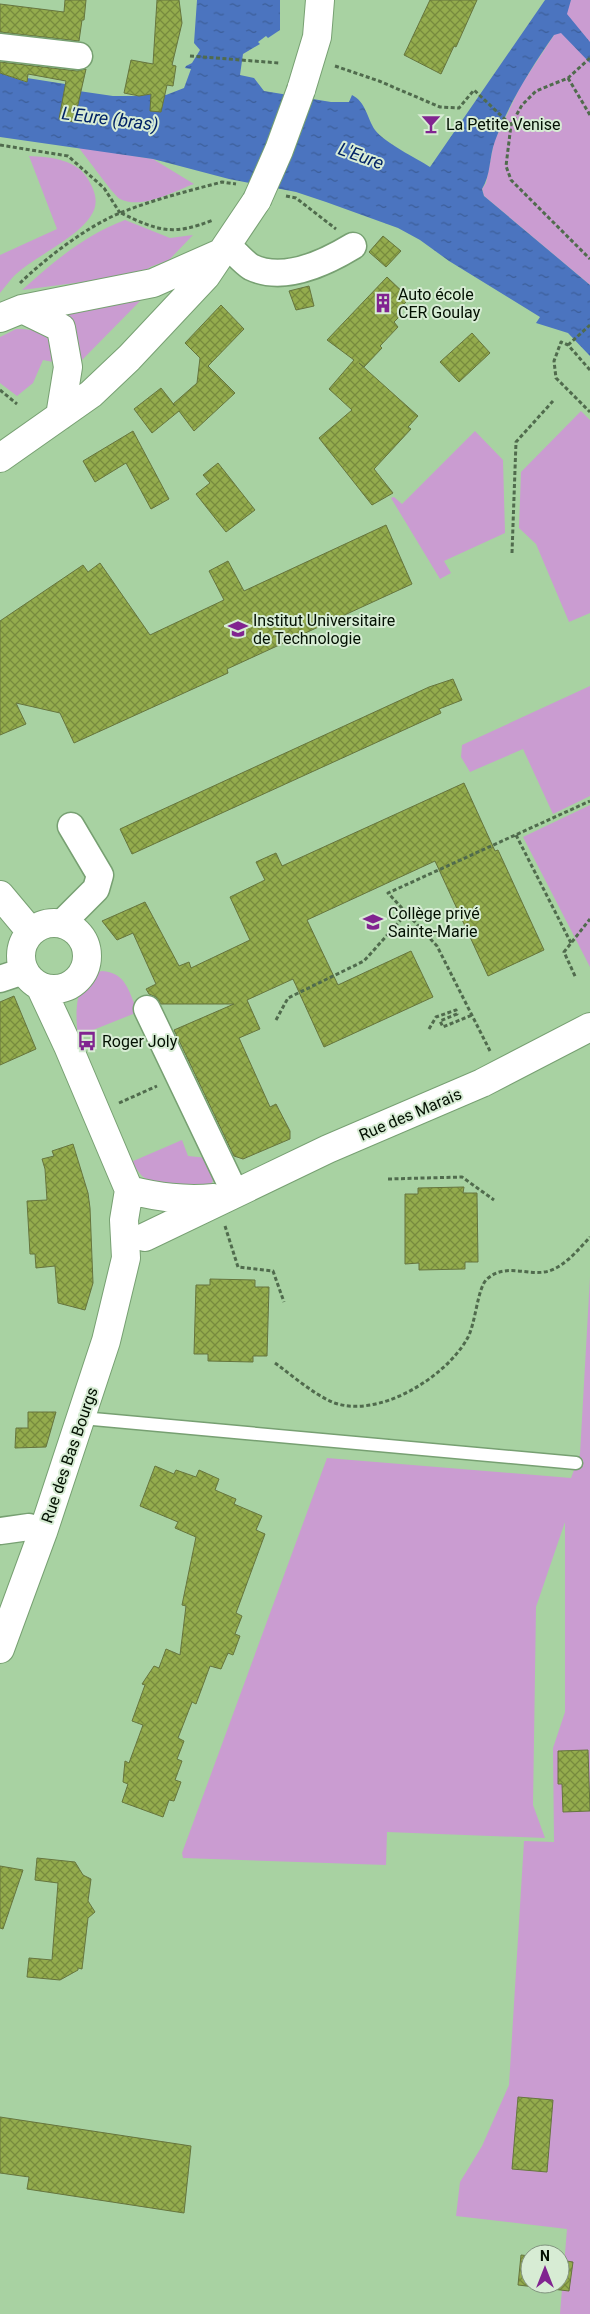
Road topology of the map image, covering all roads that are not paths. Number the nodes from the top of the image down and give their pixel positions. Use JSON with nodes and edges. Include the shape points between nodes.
{"nodes":[{"id":1,"x":301,"y":0,"type":"edge"},
{"id":2,"x":320,"y":0,"type":"edge"},
{"id":3,"x":0,"y":47,"type":"edge"},
{"id":4,"x":79,"y":56,"type":"dead end"},
{"id":5,"x":301,"y":90,"type":"junction"},
{"id":6,"x":353,"y":246,"type":"dead end"},
{"id":7,"x":226,"y":249,"type":"junction"},
{"id":8,"x":12,"y":305,"type":"edge"},
{"id":9,"x":60,"y":416,"type":"junction"},
{"id":10,"x":0,"y":458,"type":"edge"},
{"id":11,"x":72,"y":826,"type":"dead end"},
{"id":12,"x":2,"y":892,"type":"edge"},
{"id":13,"x":61,"y":924,"type":"junction"},
{"id":14,"x":31,"y":932,"type":"junction"},
{"id":15,"x":21,"y":979,"type":"edge"},
{"id":16,"x":71,"y":985,"type":"junction"},
{"id":17,"x":146,"y":1008,"type":"dead end"},
{"id":18,"x":590,"y":1026,"type":"edge"},
{"id":19,"x":68,"y":1046,"type":"junction"},
{"id":20,"x":139,"y":1193,"type":"junction"},
{"id":21,"x":227,"y":1197,"type":"junction"},
{"id":22,"x":146,"y":1237,"type":"junction"},
{"id":23,"x":126,"y":1258,"type":"junction"},
{"id":24,"x":82,"y":1418,"type":"junction"},
{"id":25,"x":576,"y":1463,"type":"dead end"},
{"id":26,"x":0,"y":1531,"type":"edge"},
{"id":27,"x":43,"y":1532,"type":"junction"},
{"id":28,"x":0,"y":1649,"type":"edge"}],
"edges":[{"from":1,"to":5,"type":"main road"},
{"from":2,"to":5,"type":"main road","via":[[318,37]]},
{"from":3,"to":4,"type":"street"},
{"from":5,"to":7,"type":"main road","bridge":true,"via":[[257,200]]},
{"from":6,"to":7,"type":"street","via":[[328,261],[287,273],[268,273],[250,266]]},
{"from":7,"to":8,"type":"main road","via":[[153,283]]},
{"from":7,"to":9,"type":"main road","via":[[193,292],[129,358],[91,394]]},
{"from":8,"to":9,"type":"main road","via":[[60,328],[68,367]]},
{"from":9,"to":10,"type":"main road"},
{"from":11,"to":13,"type":"street","via":[[100,875],[96,889]]},
{"from":12,"to":14,"type":"main road"},
{"from":13,"to":14,"type":"main road","via":[[46,924]]},
{"from":13,"to":16,"type":"main road","via":[[78,933],[87,950],[86,967]]},
{"from":14,"to":15,"type":"main road","via":[[22,946]]},
{"from":15,"to":16,"type":"main road","via":[[56,989]]},
{"from":15,"to":19,"type":"main road"},
{"from":16,"to":19,"type":"main road"},
{"from":17,"to":21,"type":"street","via":[[179,1076]]},
{"from":18,"to":21,"type":"main road","name":"Rue des Marais","via":[[482,1083],[328,1149]]},
{"from":19,"to":20,"type":"main road","via":[[96,1113]]},
{"from":20,"to":21,"type":"main road","name":"Rue des Marais","via":[[187,1200]]},
{"from":20,"to":22,"type":"main road","via":[[151,1219]]},
{"from":20,"to":23,"type":"main road","name":"Rue des Bas Bourgs","via":[[124,1220]]},
{"from":21,"to":22,"type":"main road","name":"Rue des Marais"},
{"from":22,"to":23,"type":"main road"},
{"from":23,"to":24,"type":"main road","name":"Rue des Bas Bourgs","via":[[106,1341]]},
{"from":24,"to":25,"type":"lane"},
{"from":24,"to":27,"type":"main road","name":"Rue des Bas Bourgs"},
{"from":26,"to":27,"type":"street","via":[[29,1527]]},
{"from":27,"to":28,"type":"main road","name":"Rue des Bas Bourgs"}]}
